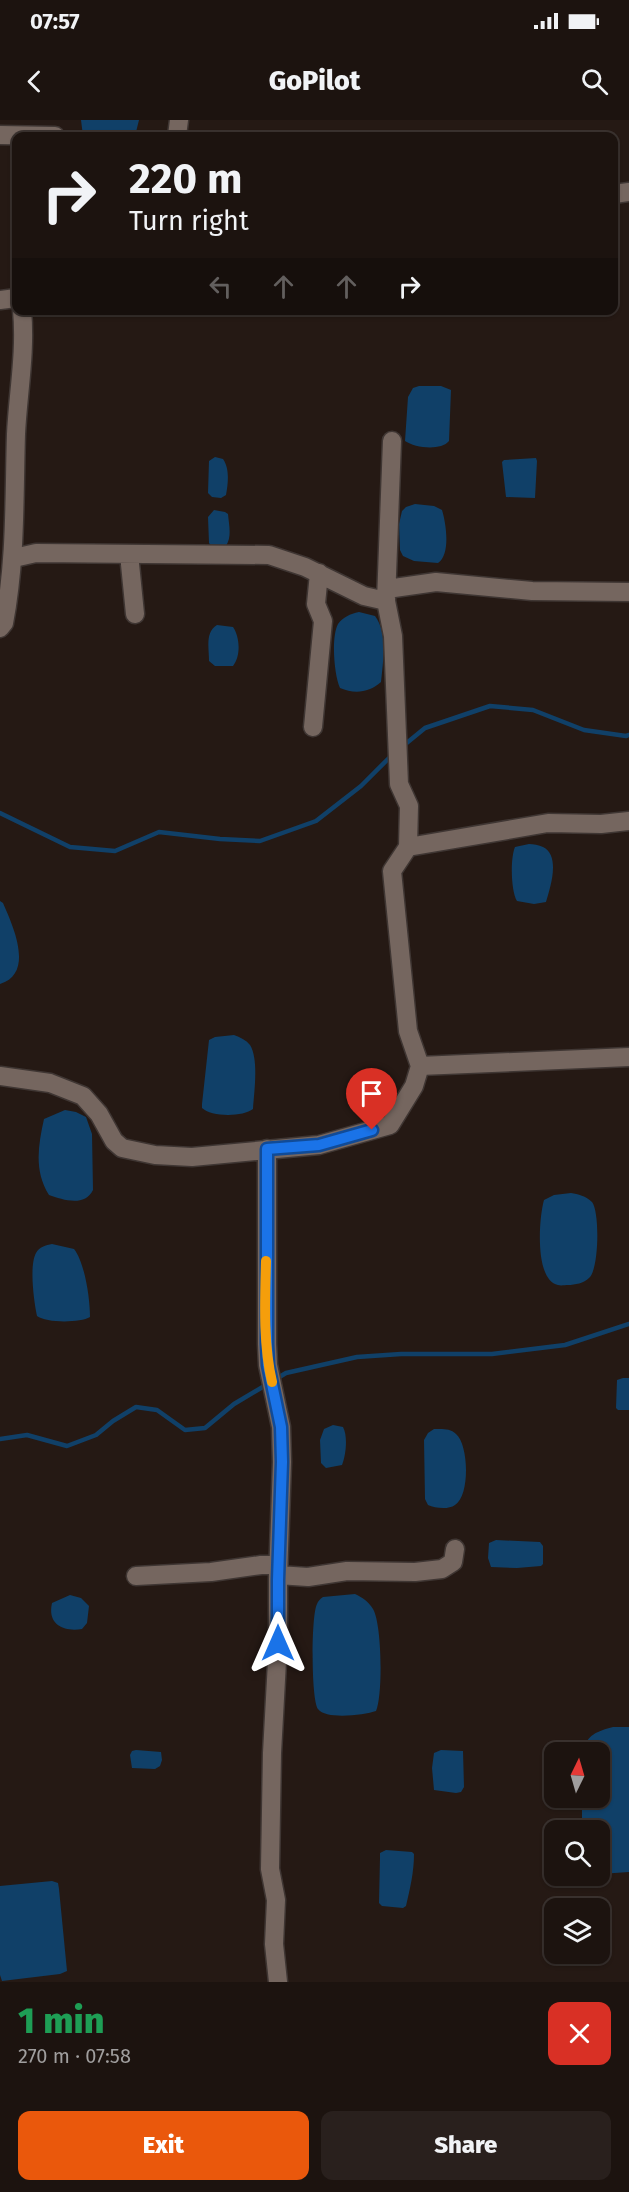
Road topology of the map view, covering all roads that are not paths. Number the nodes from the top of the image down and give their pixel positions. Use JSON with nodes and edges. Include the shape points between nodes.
{"nodes":[{"id":1,"x":23,"y":315,"type":"edge"},
{"id":2,"x":392,"y":441,"type":"dead end"},
{"id":3,"x":129,"y":554,"type":"junction"},
{"id":4,"x":14,"y":558,"type":"junction"},
{"id":5,"x":319,"y":573,"type":"junction"},
{"id":6,"x":629,"y":592,"type":"edge"},
{"id":7,"x":386,"y":595,"type":"junction"},
{"id":8,"x":135,"y":614,"type":"dead end"},
{"id":9,"x":0,"y":628,"type":"edge"},
{"id":10,"x":313,"y":727,"type":"dead end"},
{"id":11,"x":629,"y":821,"type":"edge"},
{"id":12,"x":408,"y":847,"type":"junction"},
{"id":13,"x":629,"y":1057,"type":"edge"},
{"id":14,"x":420,"y":1066,"type":"junction"},
{"id":15,"x":0,"y":1076,"type":"edge"},
{"id":16,"x":267,"y":1149,"type":"junction"},
{"id":17,"x":455,"y":1549,"type":"dead end"},
{"id":18,"x":278,"y":1570,"type":"junction"},
{"id":19,"x":136,"y":1576,"type":"dead end"},
{"id":20,"x":278,"y":1982,"type":"edge"}],
"edges":[{"from":1,"to":4,"type":"street","via":[[25,337],[16,433]]},
{"from":2,"to":7,"type":"street"},
{"from":3,"to":4,"type":"street","via":[[36,553]]},
{"from":3,"to":5,"type":"street","via":[[269,555]]},
{"from":3,"to":8,"type":"street"},
{"from":4,"to":9,"type":"street"},
{"from":5,"to":7,"type":"street","via":[[364,596]]},
{"from":5,"to":10,"type":"street","via":[[316,604],[323,621]]},
{"from":6,"to":7,"type":"street","via":[[532,591],[436,582]]},
{"from":7,"to":12,"type":"street","via":[[393,636],[399,783],[410,806]]},
{"from":11,"to":12,"type":"street","via":[[548,823]]},
{"from":12,"to":14,"type":"street","via":[[392,871],[408,1031]]},
{"from":13,"to":14,"type":"street"},
{"from":14,"to":16,"type":"street","via":[[414,1086],[390,1125],[319,1145]]},
{"from":15,"to":16,"type":"street","via":[[50,1083],[83,1096],[122,1148],[192,1157]]},
{"from":16,"to":18,"type":"street","via":[[268,1365],[281,1427],[282,1462]]},
{"from":17,"to":18,"type":"street","via":[[453,1562],[442,1569],[347,1571],[308,1577]]},
{"from":18,"to":19,"type":"street"},
{"from":18,"to":20,"type":"street","via":[[270,1869],[276,1900],[274,1944]]}]}
